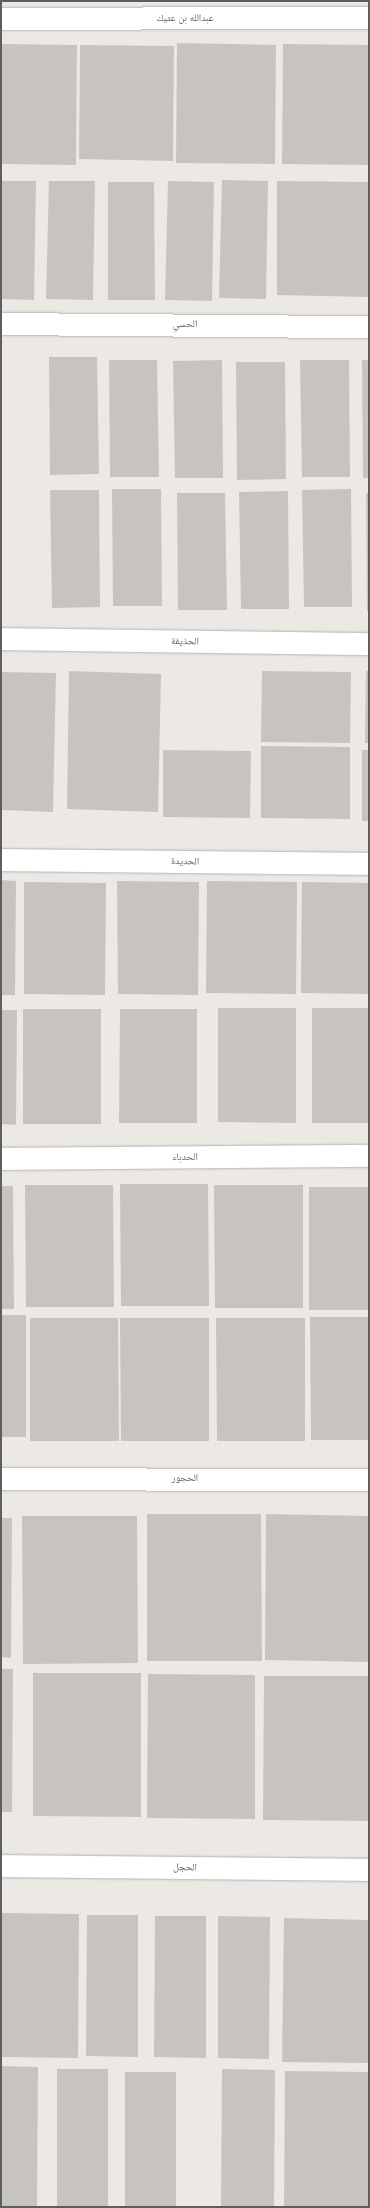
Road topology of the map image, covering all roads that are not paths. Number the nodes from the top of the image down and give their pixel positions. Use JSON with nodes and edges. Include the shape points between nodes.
{"nodes":[{"id":1,"x":363,"y":13,"type":"edge"},
{"id":2,"x":1,"y":19,"type":"edge"},
{"id":3,"x":1,"y":324,"type":"edge"},
{"id":4,"x":369,"y":327,"type":"edge"},
{"id":5,"x":1,"y":639,"type":"edge"},
{"id":6,"x":369,"y":644,"type":"edge"},
{"id":7,"x":1,"y":860,"type":"edge"},
{"id":8,"x":369,"y":864,"type":"edge"},
{"id":9,"x":369,"y":1156,"type":"edge"},
{"id":10,"x":1,"y":1159,"type":"edge"},
{"id":11,"x":1,"y":1479,"type":"edge"},
{"id":12,"x":369,"y":1480,"type":"edge"},
{"id":13,"x":1,"y":1866,"type":"edge"},
{"id":14,"x":369,"y":1870,"type":"edge"}],
"edges":[{"from":1,"to":2,"type":"street","name":"عبدالله بن عتيك"},
{"from":3,"to":4,"type":"street","name":"الحسي"},
{"from":5,"to":6,"type":"street","name":"الحذيفة"},
{"from":7,"to":8,"type":"street","name":"الحديدة"},
{"from":9,"to":10,"type":"street","name":"الحدباء"},
{"from":11,"to":12,"type":"street","name":"الحجور"},
{"from":13,"to":14,"type":"street","name":"الحجل"}]}
